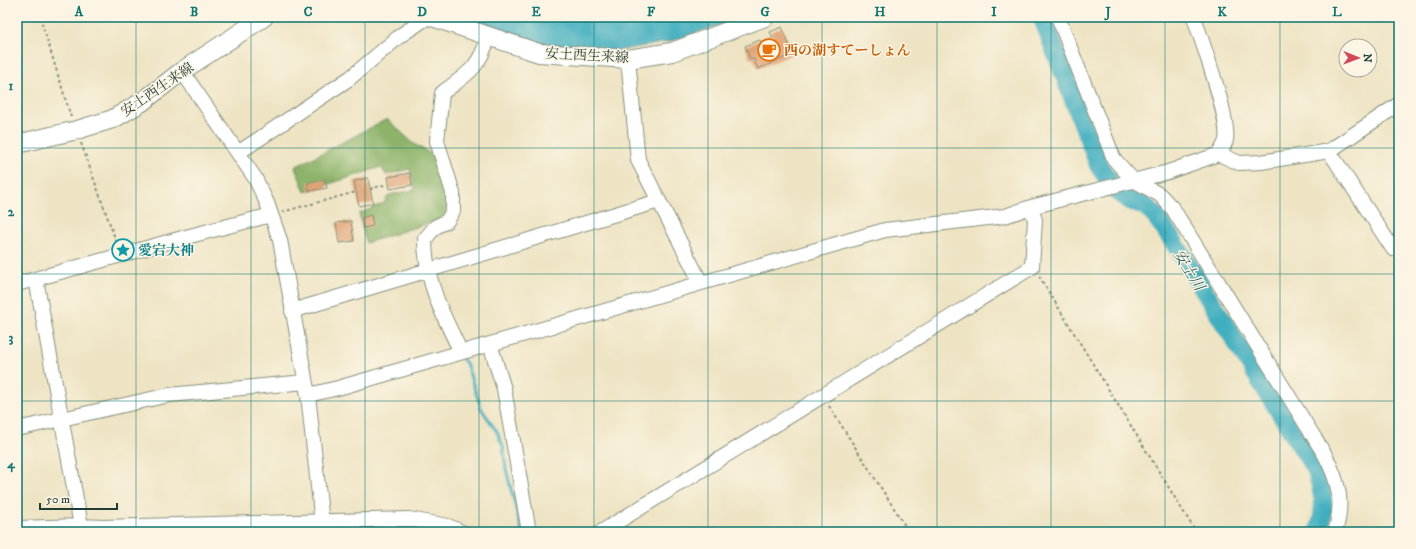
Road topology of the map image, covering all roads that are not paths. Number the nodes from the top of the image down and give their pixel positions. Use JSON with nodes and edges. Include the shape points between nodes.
{"nodes":[{"id":1,"x":264,"y":17,"type":"edge"},
{"id":2,"x":428,"y":17,"type":"edge"},
{"id":3,"x":432,"y":17,"type":"edge"},
{"id":4,"x":765,"y":17,"type":"edge"},
{"id":5,"x":1058,"y":17,"type":"edge"},
{"id":6,"x":1194,"y":17,"type":"edge"},
{"id":7,"x":488,"y":37,"type":"junction"},
{"id":8,"x":628,"y":59,"type":"junction"},
{"id":9,"x":182,"y":71,"type":"junction"},
{"id":10,"x":1399,"y":104,"type":"edge"},
{"id":11,"x":17,"y":144,"type":"edge"},
{"id":12,"x":1329,"y":151,"type":"junction"},
{"id":13,"x":238,"y":153,"type":"junction"},
{"id":14,"x":1219,"y":154,"type":"junction"},
{"id":15,"x":1128,"y":181,"type":"junction"},
{"id":16,"x":659,"y":201,"type":"junction"},
{"id":17,"x":1031,"y":207,"type":"junction"},
{"id":18,"x":271,"y":215,"type":"junction"},
{"id":19,"x":1399,"y":245,"type":"edge"},
{"id":20,"x":429,"y":270,"type":"junction"},
{"id":21,"x":36,"y":279,"type":"junction"},
{"id":22,"x":701,"y":283,"type":"junction"},
{"id":23,"x":17,"y":284,"type":"edge"},
{"id":24,"x":292,"y":311,"type":"junction"},
{"id":25,"x":490,"y":344,"type":"junction"},
{"id":26,"x":461,"y":352,"type":"junction"},
{"id":27,"x":306,"y":388,"type":"junction"},
{"id":28,"x":61,"y":419,"type":"junction"},
{"id":29,"x":17,"y":429,"type":"edge"},
{"id":30,"x":81,"y":526,"type":"junction"},
{"id":31,"x":323,"y":527,"type":"edge"},
{"id":32,"x":17,"y":528,"type":"edge"},
{"id":33,"x":103,"y":530,"type":"edge"},
{"id":34,"x":462,"y":532,"type":"edge"},
{"id":35,"x":529,"y":532,"type":"edge"},
{"id":36,"x":601,"y":532,"type":"edge"},
{"id":37,"x":1335,"y":532,"type":"edge"}],
"edges":[{"from":1,"to":9,"type":"main road","name":"安土西生来線"},
{"from":2,"to":13,"type":"street","via":[[401,35],[350,78]]},
{"from":3,"to":7,"type":"main road","name":"安土西生来線"},
{"from":4,"to":8,"type":"main road","name":"安土西生来線","via":[[672,52]]},
{"from":5,"to":15,"type":"street","via":[[1114,159]]},
{"from":6,"to":14,"type":"street","via":[[1225,125],[1226,140]]},
{"from":7,"to":8,"type":"main road","name":"安土西生来線","via":[[539,53]]},
{"from":7,"to":20,"type":"street","via":[[484,53],[473,70],[442,93],[437,141],[453,193],[453,211],[447,221],[435,227],[425,239]]},
{"from":8,"to":16,"type":"street","via":[[638,160]]},
{"from":9,"to":11,"type":"main road","name":"安土西生来線","via":[[142,102],[112,119]]},
{"from":9,"to":13,"type":"street"},
{"from":10,"to":12,"type":"street"},
{"from":12,"to":14,"type":"street","via":[[1239,163]]},
{"from":12,"to":19,"type":"street","via":[[1393,249]]},
{"from":13,"to":18,"type":"street","via":[[255,178]]},
{"from":14,"to":15,"type":"street","via":[[1168,172]]},
{"from":15,"to":17,"type":"street"},
{"from":15,"to":37,"type":"street","via":[[1160,195],[1173,209],[1325,455],[1334,472],[1341,497]]},
{"from":16,"to":20,"type":"street"},
{"from":16,"to":22,"type":"street"},
{"from":17,"to":22,"type":"street","via":[[1005,216],[885,230]]},
{"from":17,"to":36,"type":"street","via":[[1035,220],[1032,267]]},
{"from":18,"to":21,"type":"street"},
{"from":18,"to":24,"type":"street","via":[[280,240]]},
{"from":20,"to":24,"type":"street"},
{"from":20,"to":26,"type":"street","via":[[432,289]]},
{"from":21,"to":23,"type":"street"},
{"from":21,"to":28,"type":"street"},
{"from":22,"to":25,"type":"street"},
{"from":24,"to":27,"type":"street"},
{"from":25,"to":26,"type":"street"},
{"from":25,"to":35,"type":"street","via":[[504,389]]},
{"from":26,"to":27,"type":"street","via":[[338,388]]},
{"from":27,"to":28,"type":"street","via":[[169,394]]},
{"from":27,"to":31,"type":"street"},
{"from":28,"to":29,"type":"street"},
{"from":28,"to":30,"type":"street"},
{"from":30,"to":32,"type":"street"},
{"from":30,"to":33,"type":"street"},
{"from":31,"to":33,"type":"street"},
{"from":31,"to":34,"type":"street","via":[[408,520],[448,526]]}]}
